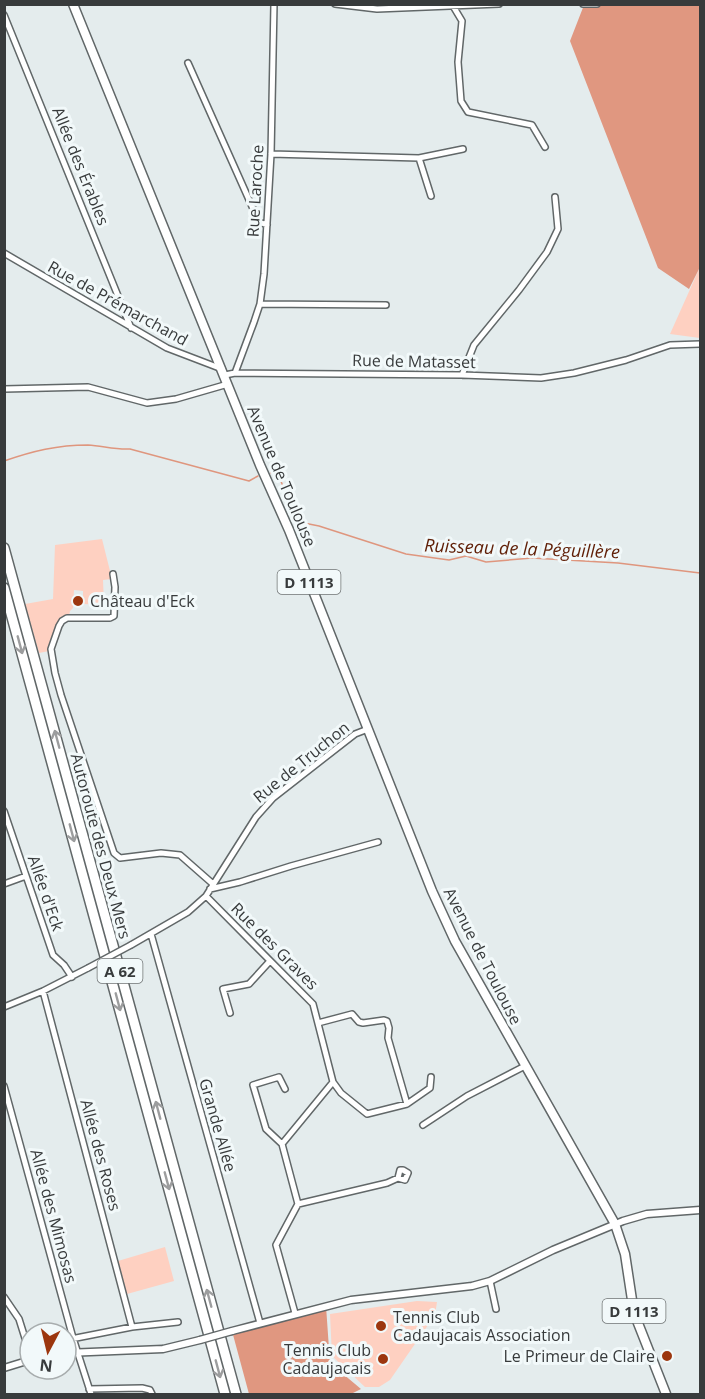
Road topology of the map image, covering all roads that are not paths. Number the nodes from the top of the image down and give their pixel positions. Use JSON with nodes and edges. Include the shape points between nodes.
{"nodes":[{"id":1,"x":73,"y":4,"type":"edge"},
{"id":2,"x":274,"y":4,"type":"edge"},
{"id":3,"x":335,"y":4,"type":"edge"},
{"id":4,"x":499,"y":4,"type":"edge"},
{"id":5,"x":584,"y":4,"type":"edge"},
{"id":6,"x":597,"y":4,"type":"edge"},
{"id":7,"x":453,"y":6,"type":"junction"},
{"id":8,"x":4,"y":15,"type":"edge"},
{"id":9,"x":188,"y":63,"type":"dead end"},
{"id":10,"x":545,"y":147,"type":"dead end"},
{"id":11,"x":463,"y":149,"type":"dead end"},
{"id":12,"x":271,"y":154,"type":"junction"},
{"id":13,"x":419,"y":158,"type":"junction"},
{"id":14,"x":431,"y":196,"type":"dead end"},
{"id":15,"x":555,"y":197,"type":"dead end"},
{"id":16,"x":267,"y":225,"type":"junction"},
{"id":17,"x":4,"y":254,"type":"edge"},
{"id":18,"x":260,"y":304,"type":"junction"},
{"id":19,"x":386,"y":305,"type":"dead end"},
{"id":20,"x":131,"y":328,"type":"junction"},
{"id":21,"x":700,"y":344,"type":"edge"},
{"id":22,"x":228,"y":375,"type":"junction"},
{"id":23,"x":462,"y":375,"type":"junction"},
{"id":24,"x":4,"y":389,"type":"edge"},
{"id":25,"x":4,"y":548,"type":"edge"},
{"id":26,"x":113,"y":574,"type":"dead end"},
{"id":27,"x":4,"y":588,"type":"edge"},
{"id":28,"x":368,"y":729,"type":"junction"},
{"id":29,"x":4,"y":811,"type":"edge"},
{"id":30,"x":378,"y":842,"type":"dead end"},
{"id":31,"x":26,"y":876,"type":"junction"},
{"id":32,"x":4,"y":884,"type":"edge"},
{"id":33,"x":212,"y":887,"type":"junction"},
{"id":34,"x":206,"y":896,"type":"junction"},
{"id":35,"x":151,"y":934,"type":"junction"},
{"id":36,"x":270,"y":961,"type":"junction"},
{"id":37,"x":72,"y":977,"type":"junction"},
{"id":38,"x":43,"y":991,"type":"junction"},
{"id":39,"x":4,"y":1007,"type":"edge"},
{"id":40,"x":230,"y":1013,"type":"dead end"},
{"id":41,"x":318,"y":1023,"type":"junction"},
{"id":42,"x":525,"y":1066,"type":"junction"},
{"id":43,"x":430,"y":1077,"type":"dead end"},
{"id":44,"x":333,"y":1082,"type":"junction"},
{"id":45,"x":4,"y":1086,"type":"edge"},
{"id":46,"x":285,"y":1089,"type":"dead end"},
{"id":47,"x":407,"y":1104,"type":"junction"},
{"id":48,"x":423,"y":1125,"type":"dead end"},
{"id":49,"x":282,"y":1144,"type":"junction"},
{"id":50,"x":398,"y":1178,"type":"dead end"},
{"id":51,"x":298,"y":1203,"type":"junction"},
{"id":52,"x":700,"y":1210,"type":"edge"},
{"id":53,"x":615,"y":1224,"type":"junction"},
{"id":54,"x":490,"y":1281,"type":"junction"},
{"id":55,"x":5,"y":1298,"type":"edge"},
{"id":56,"x":496,"y":1309,"type":"dead end"},
{"id":57,"x":296,"y":1314,"type":"junction"},
{"id":58,"x":20,"y":1321,"type":"edge"},
{"id":59,"x":68,"y":1321,"type":"edge"},
{"id":60,"x":178,"y":1322,"type":"dead end"},
{"id":61,"x":260,"y":1323,"type":"junction"},
{"id":62,"x":132,"y":1327,"type":"junction"},
{"id":63,"x":78,"y":1337,"type":"edge"},
{"id":64,"x":78,"y":1352,"type":"edge"},
{"id":65,"x":78,"y":1355,"type":"edge"},
{"id":66,"x":90,"y":1392,"type":"edge"},
{"id":67,"x":152,"y":1395,"type":"edge"},
{"id":68,"x":225,"y":1395,"type":"edge"},
{"id":69,"x":236,"y":1395,"type":"edge"},
{"id":70,"x":666,"y":1395,"type":"edge"}],
"edges":[{"from":1,"to":22,"type":"main road","name":"Avenue de Toulouse","number":"D 1113"},
{"from":2,"to":12,"type":"street","name":"Rue Laroche"},
{"from":3,"to":7,"type":"street","via":[[377,9]]},
{"from":4,"to":7,"type":"street"},
{"from":5,"to":6,"type":"street"},
{"from":7,"to":10,"type":"street","via":[[462,21],[458,62],[461,100],[468,112],[532,125]]},
{"from":8,"to":20,"type":"street","name":"Allée des Érables"},
{"from":9,"to":16,"type":"street","via":[[259,222]]},
{"from":11,"to":13,"type":"street"},
{"from":12,"to":13,"type":"street"},
{"from":12,"to":16,"type":"street","name":"Rue Laroche"},
{"from":13,"to":14,"type":"street"},
{"from":15,"to":23,"type":"street","via":[[558,229],[547,252],[474,345]]},
{"from":16,"to":18,"type":"street","name":"Rue Laroche"},
{"from":17,"to":20,"type":"street","name":"Rue de Prémarchand"},
{"from":18,"to":19,"type":"street"},
{"from":18,"to":22,"type":"street","name":"Rue Laroche"},
{"from":20,"to":22,"type":"street","name":"Rue de Prémarchand"},
{"from":21,"to":23,"type":"street","name":"Rue de Matasset","via":[[670,345],[574,374],[541,378]]},
{"from":22,"to":23,"type":"street","name":"Rue de Matasset"},
{"from":22,"to":24,"type":"street","via":[[176,399],[147,403],[88,387]]},
{"from":22,"to":28,"type":"main road","name":"Avenue de Toulouse","number":"D 1113"},
{"from":69,"to":25,"type":"highway","name":"Autoroute des Deux Mers","number":"A 62","one_way":true},
{"from":26,"to":33,"type":"street","via":[[114,616],[67,618],[59,626],[51,648],[61,695],[114,853],[120,858],[180,855]]},
{"from":27,"to":68,"type":"highway","name":"Autoroute des Deux Mers","number":"A 62","one_way":true},
{"from":28,"to":33,"type":"street","name":"Rue de Truchon","via":[[355,734],[273,798],[255,817]]},
{"from":28,"to":42,"type":"main road","name":"Avenue de Toulouse","number":"D 1113","via":[[452,933]]},
{"from":29,"to":31,"type":"street","name":"Allée d'Eck"},
{"from":30,"to":33,"type":"street"},
{"from":31,"to":32,"type":"street"},
{"from":31,"to":37,"type":"street","name":"Allée d'Eck","via":[[53,955]]},
{"from":33,"to":34,"type":"street","name":"Rue de Truchon"},
{"from":34,"to":35,"type":"street","name":"Rue de Truchon"},
{"from":34,"to":36,"type":"street","name":"Rue des Graves"},
{"from":35,"to":37,"type":"street","name":"Rue de Truchon","bridge":true},
{"from":35,"to":61,"type":"street","name":"Grande Allée"},
{"from":36,"to":40,"type":"street","via":[[249,984],[223,989]]},
{"from":36,"to":41,"type":"street","name":"Rue des Graves","via":[[313,1004]]},
{"from":37,"to":38,"type":"street"},
{"from":38,"to":39,"type":"street"},
{"from":38,"to":62,"type":"street","name":"Allée des Roses"},
{"from":41,"to":44,"type":"street","name":"Rue des Graves"},
{"from":41,"to":47,"type":"street","via":[[352,1014],[363,1023],[387,1021],[388,1038]]},
{"from":42,"to":48,"type":"street","via":[[467,1096]]},
{"from":42,"to":53,"type":"main road","name":"Avenue de Toulouse","number":"D 1113"},
{"from":43,"to":47,"type":"street","via":[[430,1088]]},
{"from":44,"to":47,"type":"street","via":[[367,1114]]},
{"from":44,"to":49,"type":"street"},
{"from":45,"to":59,"type":"street","name":"Allée des Mimosas"},
{"from":46,"to":49,"type":"street","via":[[279,1077],[253,1085],[266,1129]]},
{"from":49,"to":51,"type":"street"},
{"from":50,"to":51,"type":"street"},
{"from":51,"to":57,"type":"street","via":[[276,1245]]},
{"from":52,"to":53,"type":"street","via":[[647,1214]]},
{"from":53,"to":54,"type":"street"},
{"from":53,"to":70,"type":"main road","number":"D 1113","via":[[626,1254],[634,1313]]},
{"from":54,"to":56,"type":"street"},
{"from":54,"to":57,"type":"street","via":[[351,1300]]},
{"from":55,"to":58,"type":"street"},
{"from":57,"to":61,"type":"street"},
{"from":60,"to":62,"type":"street"},
{"from":61,"to":64,"type":"street","bridge":true,"via":[[163,1348]]},
{"from":62,"to":63,"type":"street"},
{"from":65,"to":66,"type":"street","name":"Allée des Mimosas"},
{"from":66,"to":67,"type":"street","via":[[142,1388]]}]}
